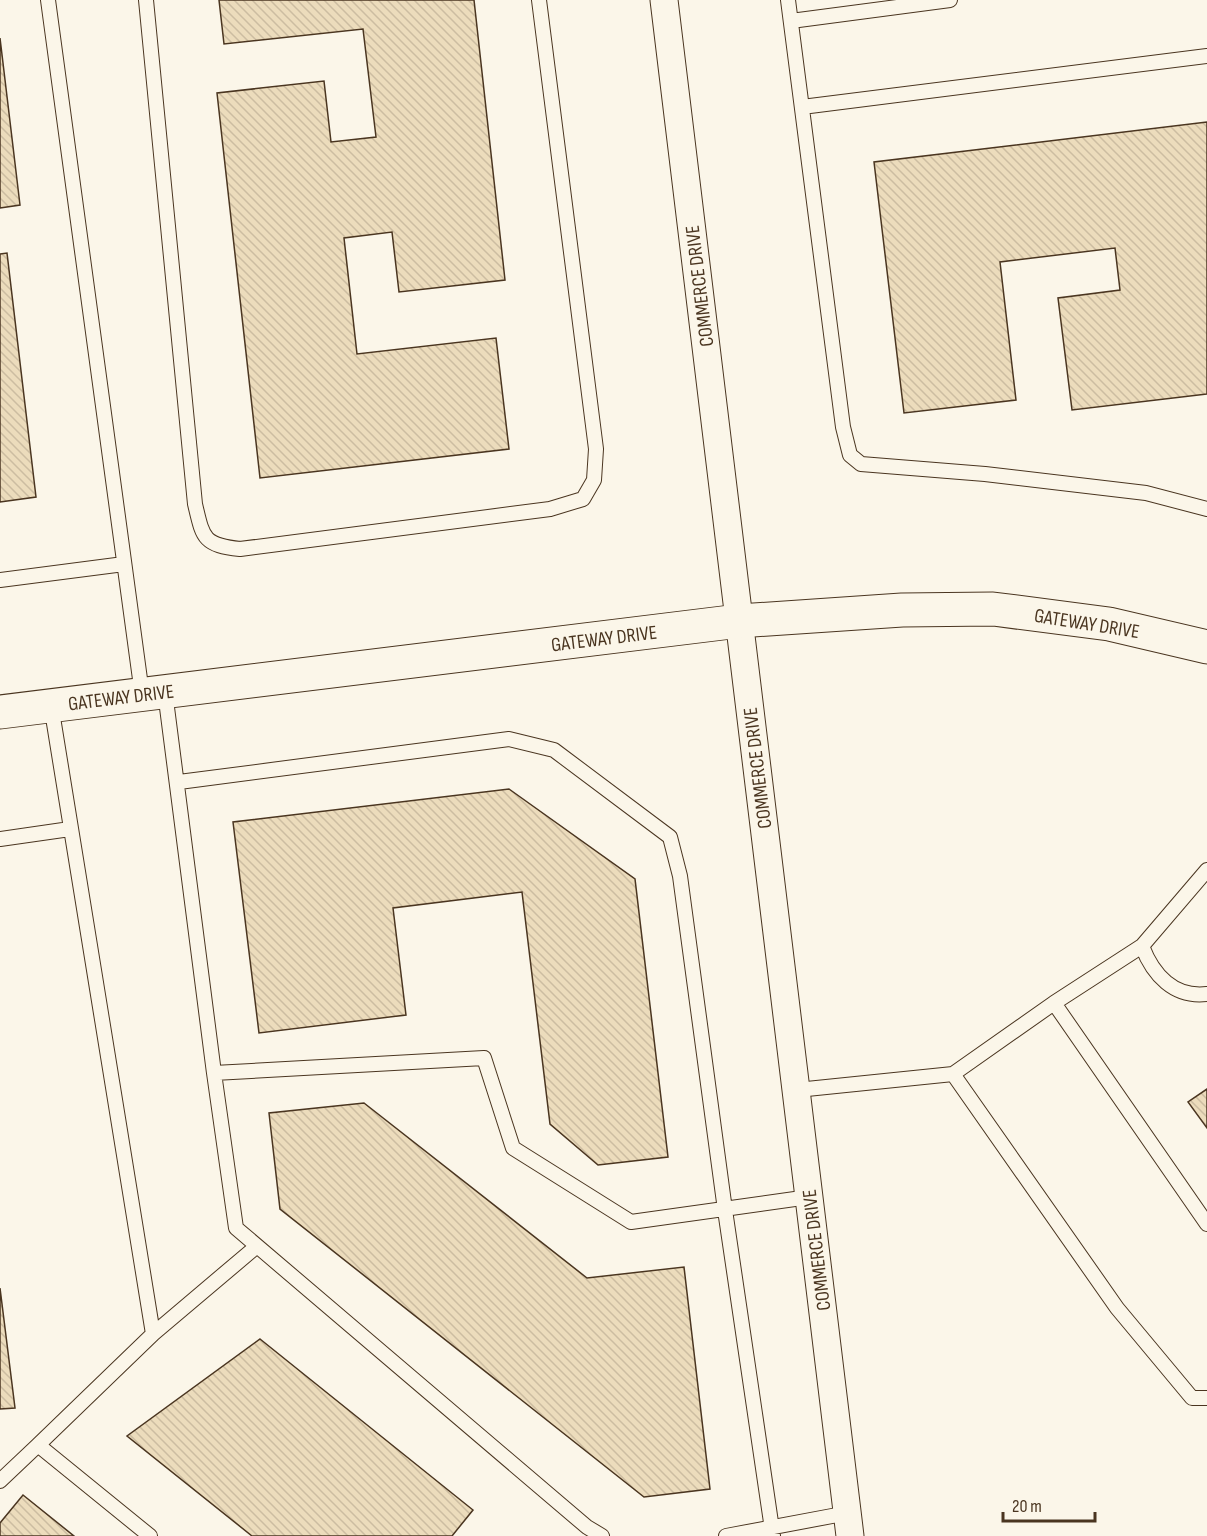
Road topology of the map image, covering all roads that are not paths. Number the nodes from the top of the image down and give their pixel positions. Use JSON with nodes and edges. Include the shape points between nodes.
{"nodes":[{"id":1,"x":48,"y":0,"type":"edge"},
{"id":2,"x":146,"y":0,"type":"edge"},
{"id":3,"x":539,"y":0,"type":"edge"},
{"id":4,"x":664,"y":0,"type":"edge"},
{"id":5,"x":788,"y":0,"type":"edge"},
{"id":6,"x":950,"y":0,"type":"edge"},
{"id":7,"x":791,"y":21,"type":"junction"},
{"id":8,"x":1207,"y":56,"type":"edge"},
{"id":9,"x":802,"y":107,"type":"junction"},
{"id":10,"x":1207,"y":509,"type":"edge"},
{"id":11,"x":124,"y":564,"type":"junction"},
{"id":12,"x":0,"y":580,"type":"edge"},
{"id":13,"x":740,"y":621,"type":"junction"},
{"id":14,"x":1207,"y":647,"type":"edge"},
{"id":15,"x":153,"y":693,"type":"junction"},
{"id":16,"x":51,"y":705,"type":"junction"},
{"id":17,"x":0,"y":712,"type":"edge"},
{"id":18,"x":179,"y":782,"type":"junction"},
{"id":19,"x":70,"y":830,"type":"junction"},
{"id":20,"x":0,"y":839,"type":"edge"},
{"id":21,"x":1207,"y":870,"type":"edge"},
{"id":22,"x":1142,"y":946,"type":"junction"},
{"id":23,"x":1207,"y":994,"type":"edge"},
{"id":24,"x":1054,"y":1003,"type":"junction"},
{"id":25,"x":214,"y":1073,"type":"junction"},
{"id":26,"x":953,"y":1074,"type":"junction"},
{"id":27,"x":796,"y":1090,"type":"junction"},
{"id":28,"x":809,"y":1197,"type":"junction"},
{"id":29,"x":725,"y":1210,"type":"junction"},
{"id":30,"x":1207,"y":1224,"type":"edge"},
{"id":31,"x":257,"y":1246,"type":"junction"},
{"id":32,"x":153,"y":1334,"type":"junction"},
{"id":33,"x":1207,"y":1398,"type":"edge"},
{"id":34,"x":38,"y":1445,"type":"junction"},
{"id":35,"x":0,"y":1481,"type":"edge"},
{"id":36,"x":849,"y":1524,"type":"edge"},
{"id":37,"x":772,"y":1532,"type":"edge"},
{"id":38,"x":150,"y":1536,"type":"edge"},
{"id":39,"x":602,"y":1536,"type":"edge"},
{"id":40,"x":726,"y":1536,"type":"edge"}],
"edges":[{"from":1,"to":11,"type":"lane"},
{"from":2,"to":3,"type":"lane","via":[[195,504],[202,534],[218,547],[240,549],[550,509],[583,499],[594,480],[596,448]]},
{"from":4,"to":13,"type":"street","name":"COMMERCE DRIVE"},
{"from":5,"to":7,"type":"lane"},
{"from":6,"to":7,"type":"lane"},
{"from":7,"to":9,"type":"lane"},
{"from":8,"to":9,"type":"lane"},
{"from":9,"to":10,"type":"lane","via":[[843,427],[850,455],[861,464],[1146,493]]},
{"from":11,"to":12,"type":"lane"},
{"from":11,"to":15,"type":"lane"},
{"from":13,"to":14,"type":"street","name":"GATEWAY DRIVE","via":[[902,610],[993,609],[1109,624]]},
{"from":13,"to":15,"type":"street","name":"GATEWAY DRIVE"},
{"from":13,"to":27,"type":"street","name":"COMMERCE DRIVE"},
{"from":15,"to":16,"type":"street","name":"GATEWAY DRIVE"},
{"from":15,"to":18,"type":"lane"},
{"from":16,"to":17,"type":"street","name":"GATEWAY DRIVE"},
{"from":16,"to":19,"type":"lane"},
{"from":18,"to":25,"type":"lane"},
{"from":18,"to":29,"type":"lane","via":[[509,739],[554,750],[670,837],[680,876]]},
{"from":19,"to":20,"type":"lane"},
{"from":19,"to":32,"type":"lane"},
{"from":21,"to":22,"type":"lane"},
{"from":22,"to":23,"type":"lane","via":[[1148,962],[1165,982],[1190,996]]},
{"from":22,"to":24,"type":"lane"},
{"from":24,"to":26,"type":"lane"},
{"from":24,"to":30,"type":"lane"},
{"from":25,"to":29,"type":"lane","via":[[484,1058],[513,1148],[631,1222]]},
{"from":25,"to":31,"type":"lane","via":[[236,1228]]},
{"from":26,"to":27,"type":"lane"},
{"from":26,"to":33,"type":"lane","via":[[1118,1308],[1192,1398]]},
{"from":27,"to":28,"type":"street","name":"COMMERCE DRIVE"},
{"from":28,"to":29,"type":"lane"},
{"from":28,"to":36,"type":"street","name":"COMMERCE DRIVE"},
{"from":29,"to":37,"type":"lane"},
{"from":31,"to":32,"type":"lane"},
{"from":31,"to":39,"type":"lane","via":[[578,1520]]},
{"from":32,"to":34,"type":"lane"},
{"from":34,"to":35,"type":"lane"},
{"from":34,"to":38,"type":"lane"},
{"from":36,"to":37,"type":"lane"},
{"from":37,"to":40,"type":"lane"}]}
